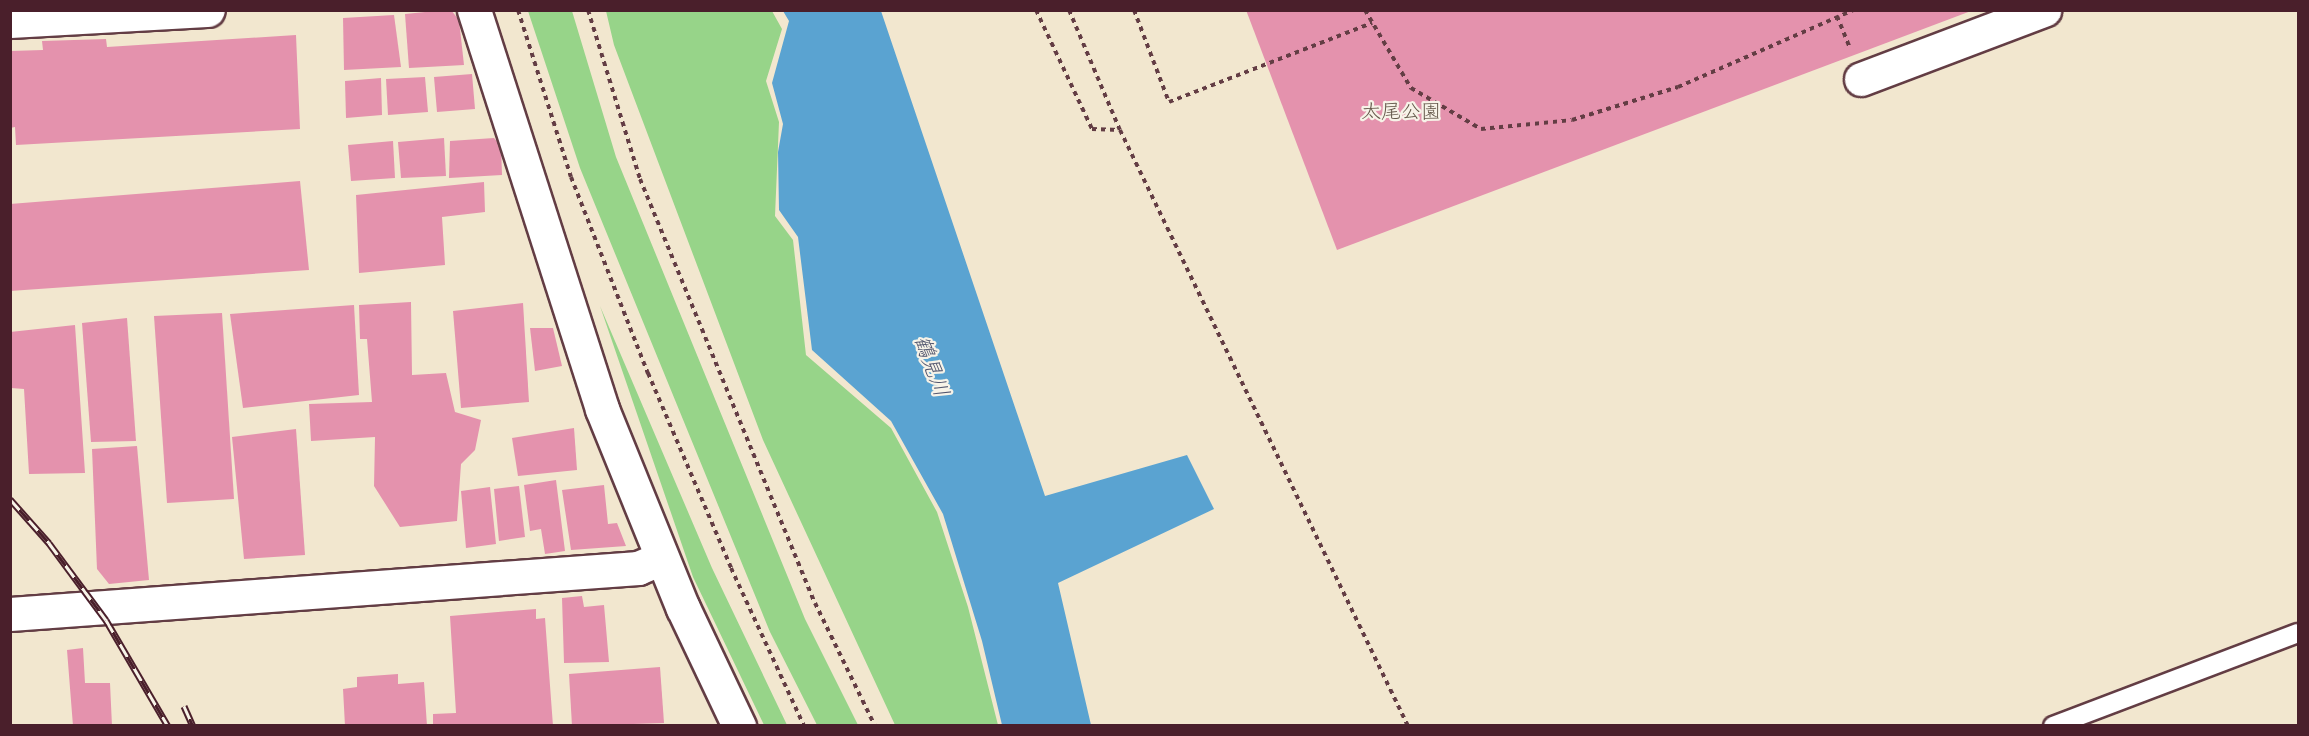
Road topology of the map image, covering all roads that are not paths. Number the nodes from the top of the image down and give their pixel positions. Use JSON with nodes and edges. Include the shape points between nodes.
{"nodes":[{"id":1,"x":208,"y":10,"type":"edge"},
{"id":2,"x":474,"y":10,"type":"edge"},
{"id":3,"x":2044,"y":10,"type":"edge"},
{"id":4,"x":10,"y":21,"type":"edge"},
{"id":5,"x":1861,"y":79,"type":"dead end"},
{"id":6,"x":662,"y":558,"type":"junction"},
{"id":7,"x":10,"y":614,"type":"edge"},
{"id":8,"x":2298,"y":633,"type":"edge"},
{"id":9,"x":739,"y":726,"type":"edge"},
{"id":10,"x":2053,"y":726,"type":"edge"}],
"edges":[{"from":1,"to":4,"type":"street"},
{"from":2,"to":6,"type":"street","via":[[602,409]]},
{"from":3,"to":5,"type":"street"},
{"from":6,"to":7,"type":"street","via":[[638,568]]},
{"from":6,"to":9,"type":"street"},
{"from":8,"to":10,"type":"lane"}]}
